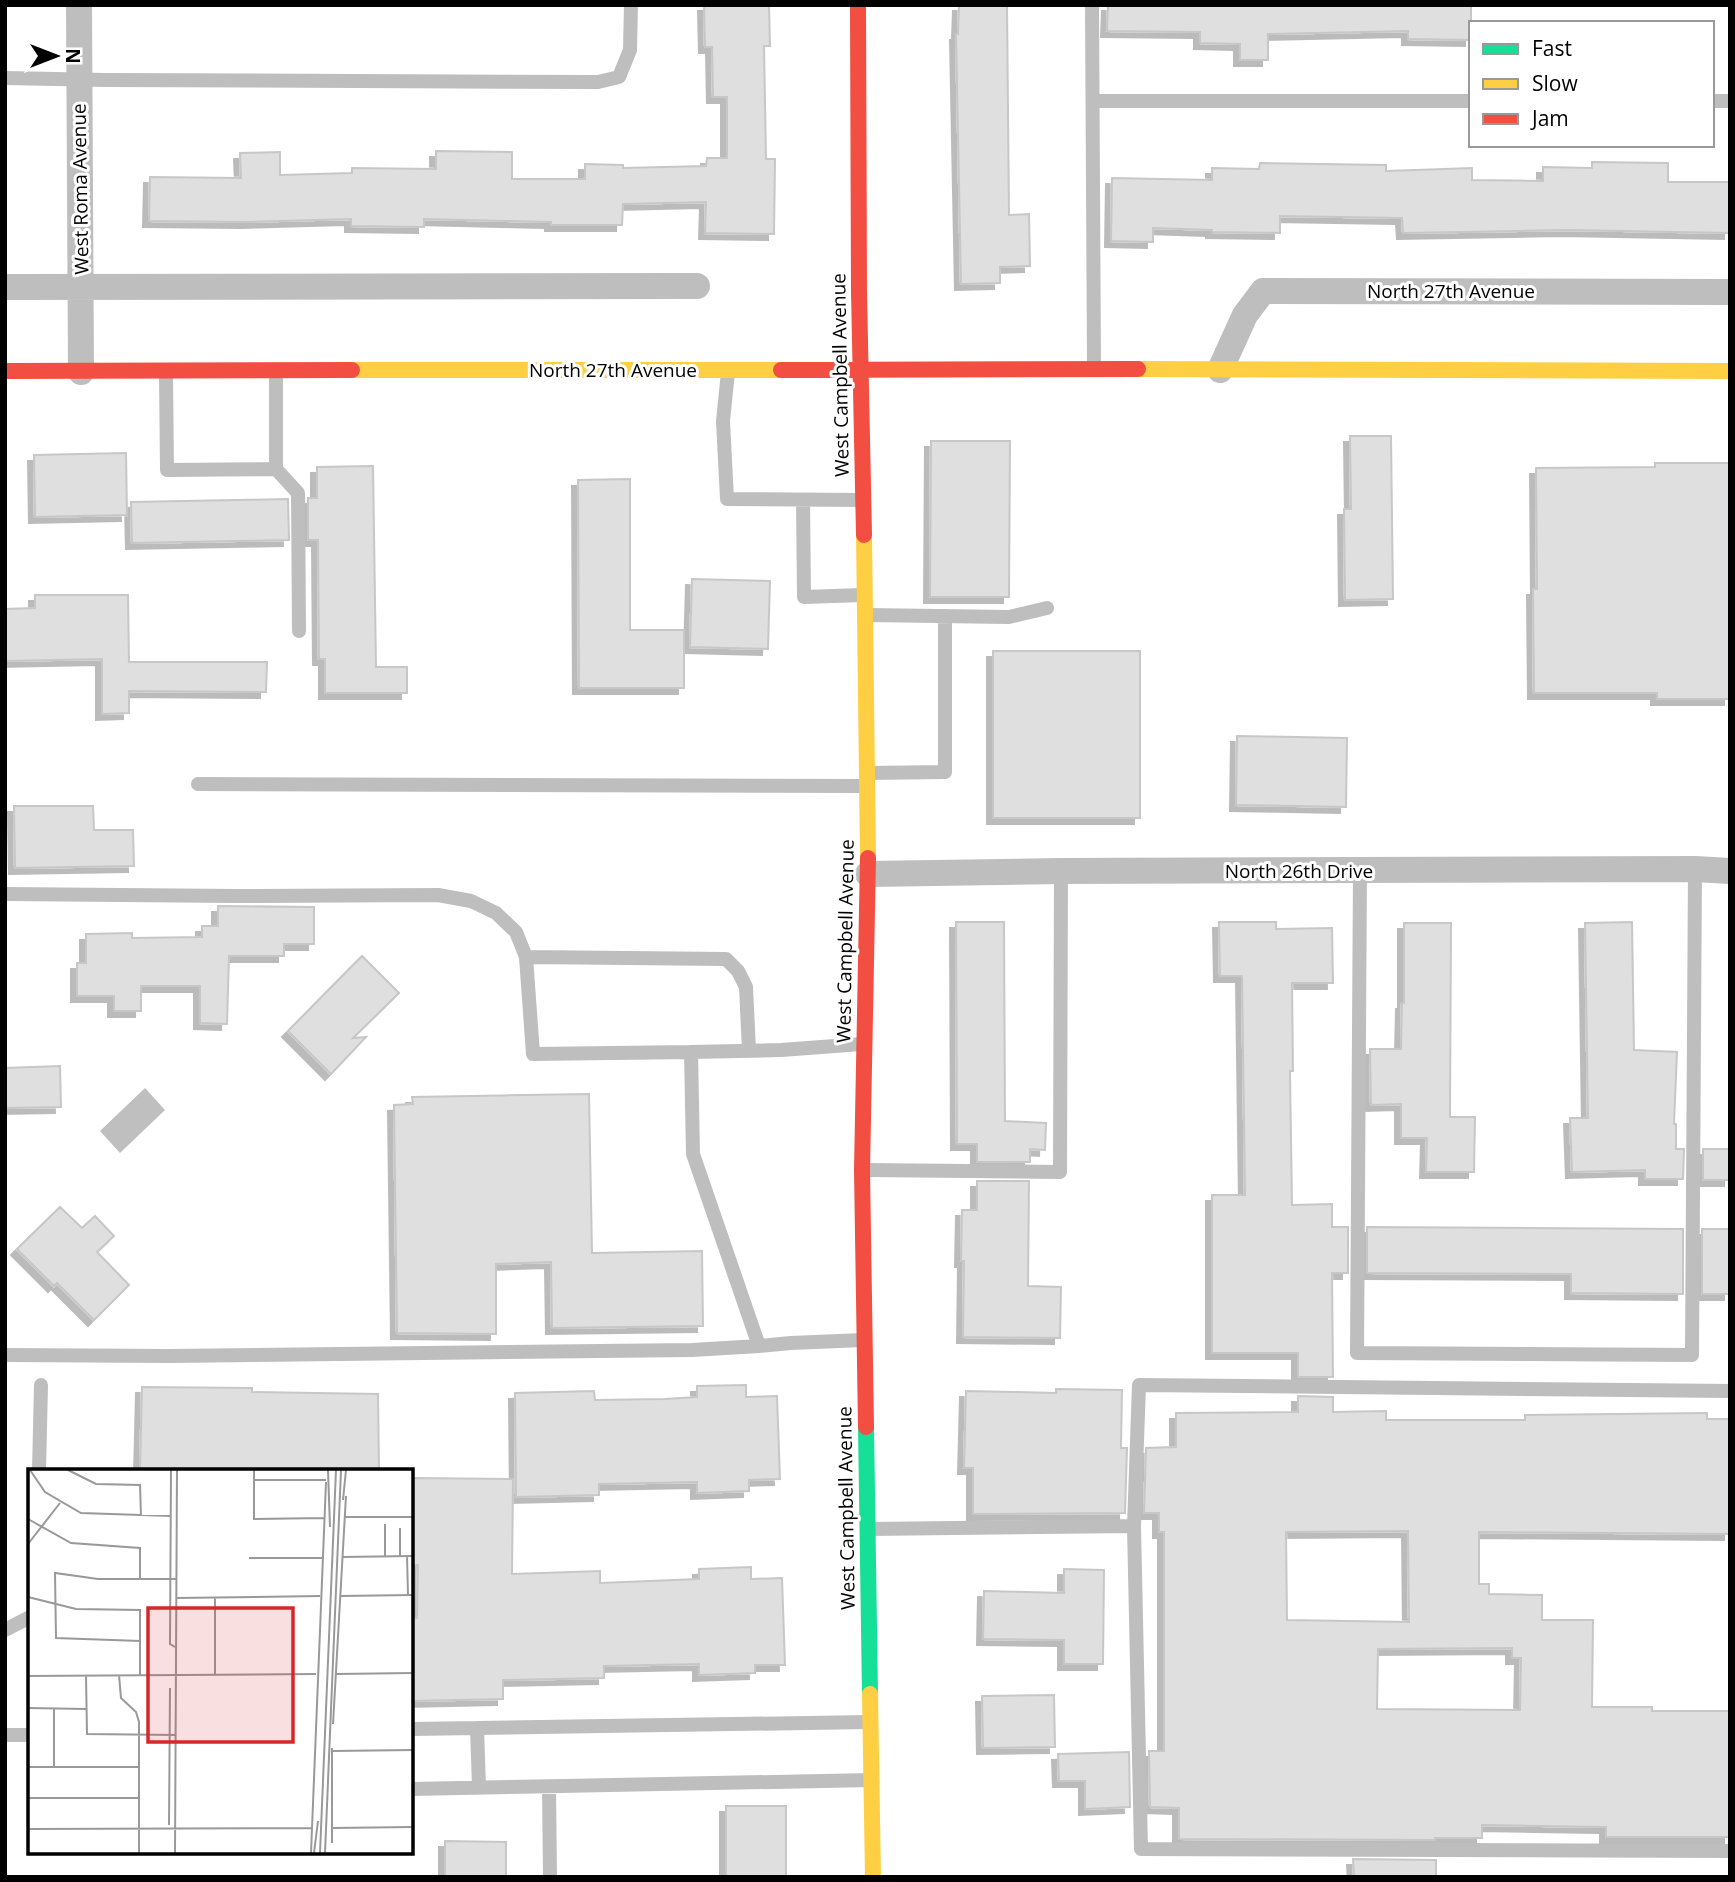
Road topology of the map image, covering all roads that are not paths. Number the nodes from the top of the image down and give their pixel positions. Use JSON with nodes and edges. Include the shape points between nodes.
{"nodes":[{"id":1,"x":79,"y":5,"type":"edge"},
{"id":2,"x":631,"y":5,"type":"edge"},
{"id":3,"x":858,"y":5,"type":"edge"},
{"id":4,"x":1092,"y":5,"type":"edge"},
{"id":5,"x":5,"y":78,"type":"edge"},
{"id":6,"x":78,"y":79,"type":"junction"},
{"id":7,"x":1093,"y":101,"type":"junction"},
{"id":8,"x":1469,"y":101,"type":"edge"},
{"id":9,"x":697,"y":286,"type":"dead end"},
{"id":10,"x":5,"y":287,"type":"edge"},
{"id":11,"x":81,"y":287,"type":"junction"},
{"id":12,"x":1730,"y":292,"type":"edge"},
{"id":13,"x":728,"y":370,"type":"junction"},
{"id":14,"x":861,"y":370,"type":"junction"},
{"id":15,"x":1094,"y":370,"type":"junction"},
{"id":16,"x":1220,"y":370,"type":"junction"},
{"id":17,"x":5,"y":371,"type":"edge"},
{"id":18,"x":1730,"y":371,"type":"edge"},
{"id":19,"x":81,"y":372,"type":"junction"},
{"id":20,"x":166,"y":372,"type":"junction"},
{"id":21,"x":276,"y":372,"type":"junction"},
{"id":22,"x":276,"y":469,"type":"junction"},
{"id":23,"x":803,"y":500,"type":"junction"},
{"id":24,"x":864,"y":500,"type":"junction"},
{"id":25,"x":865,"y":595,"type":"junction"},
{"id":26,"x":1047,"y":608,"type":"dead end"},
{"id":27,"x":865,"y":615,"type":"junction"},
{"id":28,"x":944,"y":616,"type":"junction"},
{"id":29,"x":299,"y":631,"type":"dead end"},
{"id":30,"x":867,"y":780,"type":"junction"},
{"id":31,"x":198,"y":784,"type":"dead end"},
{"id":32,"x":1695,"y":869,"type":"junction"},
{"id":33,"x":1061,"y":871,"type":"junction"},
{"id":34,"x":1360,"y":871,"type":"junction"},
{"id":35,"x":1730,"y":871,"type":"edge"},
{"id":36,"x":868,"y":874,"type":"junction"},
{"id":37,"x":5,"y":894,"type":"edge"},
{"id":38,"x":526,"y":957,"type":"junction"},
{"id":39,"x":865,"y":1044,"type":"junction"},
{"id":40,"x":749,"y":1050,"type":"junction"},
{"id":41,"x":691,"y":1052,"type":"junction"},
{"id":42,"x":862,"y":1170,"type":"junction"},
{"id":43,"x":865,"y":1340,"type":"junction"},
{"id":44,"x":759,"y":1346,"type":"junction"},
{"id":45,"x":5,"y":1356,"type":"edge"},
{"id":46,"x":41,"y":1385,"type":"dead end"},
{"id":47,"x":1730,"y":1391,"type":"edge"},
{"id":48,"x":39,"y":1469,"type":"edge"},
{"id":49,"x":1134,"y":1526,"type":"junction"},
{"id":50,"x":868,"y":1529,"type":"junction"},
{"id":51,"x":28,"y":1618,"type":"edge"},
{"id":52,"x":5,"y":1630,"type":"edge"},
{"id":53,"x":870,"y":1722,"type":"junction"},
{"id":54,"x":477,"y":1728,"type":"junction"},
{"id":55,"x":413,"y":1729,"type":"edge"},
{"id":56,"x":5,"y":1735,"type":"edge"},
{"id":57,"x":28,"y":1735,"type":"edge"},
{"id":58,"x":872,"y":1780,"type":"junction"},
{"id":59,"x":479,"y":1787,"type":"junction"},
{"id":60,"x":549,"y":1787,"type":"junction"},
{"id":61,"x":413,"y":1789,"type":"edge"},
{"id":62,"x":1730,"y":1851,"type":"edge"},
{"id":63,"x":550,"y":1877,"type":"edge"},
{"id":64,"x":873,"y":1877,"type":"edge"}],
"edges":[{"from":1,"to":6,"type":"street","name":"West Roma Avenue"},
{"from":2,"to":6,"type":"lane","via":[[630,50],[619,77],[598,82]]},
{"from":3,"to":14,"type":"street","name":"West Campbell Avenue"},
{"from":4,"to":7,"type":"lane"},
{"from":5,"to":6,"type":"lane"},
{"from":6,"to":11,"type":"street","name":"West Roma Avenue"},
{"from":7,"to":8,"type":"lane"},
{"from":7,"to":15,"type":"lane"},
{"from":9,"to":11,"type":"street"},
{"from":10,"to":11,"type":"street"},
{"from":11,"to":19,"type":"street","name":"West Roma Avenue"},
{"from":12,"to":16,"type":"street","name":"North 27th Avenue","via":[[1263,291],[1245,315]]},
{"from":13,"to":14,"type":"street","name":"North 27th Avenue"},
{"from":13,"to":21,"type":"street","name":"North 27th Avenue"},
{"from":13,"to":23,"type":"lane","via":[[723,421],[727,499]]},
{"from":14,"to":15,"type":"street","name":"North 27th Avenue"},
{"from":14,"to":24,"type":"street","name":"West Campbell Avenue"},
{"from":15,"to":16,"type":"street","name":"North 27th Avenue"},
{"from":16,"to":18,"type":"street","name":"North 27th Avenue"},
{"from":17,"to":19,"type":"street","name":"North 27th Avenue"},
{"from":19,"to":20,"type":"street","name":"North 27th Avenue"},
{"from":20,"to":21,"type":"street","name":"North 27th Avenue"},
{"from":20,"to":22,"type":"lane","via":[[167,470]]},
{"from":21,"to":22,"type":"lane"},
{"from":22,"to":29,"type":"lane","via":[[298,492]]},
{"from":23,"to":24,"type":"lane"},
{"from":23,"to":25,"type":"lane","via":[[804,597]]},
{"from":24,"to":25,"type":"street","name":"West Campbell Avenue"},
{"from":25,"to":27,"type":"street","name":"West Campbell Avenue"},
{"from":26,"to":28,"type":"lane","via":[[1009,617]]},
{"from":27,"to":28,"type":"lane"},
{"from":27,"to":30,"type":"street","name":"West Campbell Avenue"},
{"from":28,"to":30,"type":"lane","via":[[944,772]]},
{"from":30,"to":31,"type":"lane"},
{"from":30,"to":36,"type":"street","name":"West Campbell Avenue"},
{"from":32,"to":34,"type":"street","name":"North 26th Drive"},
{"from":32,"to":34,"type":"lane","via":[[1692,1355],[1357,1353]]},
{"from":32,"to":35,"type":"street","name":"North 26th Drive"},
{"from":33,"to":34,"type":"street","name":"North 26th Drive"},
{"from":33,"to":36,"type":"street","name":"North 26th Drive"},
{"from":33,"to":42,"type":"lane","via":[[1060,1172]]},
{"from":36,"to":39,"type":"street","name":"West Campbell Avenue"},
{"from":37,"to":38,"type":"lane","via":[[438,895],[471,901],[496,913],[516,932]]},
{"from":38,"to":40,"type":"lane","via":[[726,959],[746,987]]},
{"from":38,"to":41,"type":"lane","via":[[533,1054]]},
{"from":39,"to":40,"type":"lane"},
{"from":39,"to":42,"type":"street","name":"West Campbell Avenue"},
{"from":40,"to":41,"type":"lane"},
{"from":41,"to":44,"type":"lane","via":[[693,1154]]},
{"from":42,"to":43,"type":"street","name":"West Campbell Avenue"},
{"from":43,"to":44,"type":"lane"},
{"from":43,"to":50,"type":"street","name":"West Campbell Avenue"},
{"from":44,"to":45,"type":"lane"},
{"from":46,"to":48,"type":"lane"},
{"from":47,"to":49,"type":"lane","via":[[1139,1385]]},
{"from":49,"to":50,"type":"lane"},
{"from":49,"to":62,"type":"lane","via":[[1141,1849]]},
{"from":50,"to":53,"type":"street","name":"West Campbell Avenue"},
{"from":51,"to":52,"type":"lane"},
{"from":53,"to":54,"type":"lane"},
{"from":53,"to":58,"type":"street","name":"West Campbell Avenue"},
{"from":54,"to":55,"type":"lane"},
{"from":54,"to":59,"type":"lane"},
{"from":56,"to":57,"type":"lane"},
{"from":58,"to":60,"type":"lane"},
{"from":58,"to":64,"type":"street","name":"West Campbell Avenue"},
{"from":59,"to":60,"type":"lane"},
{"from":59,"to":61,"type":"lane"},
{"from":60,"to":63,"type":"lane"}]}
